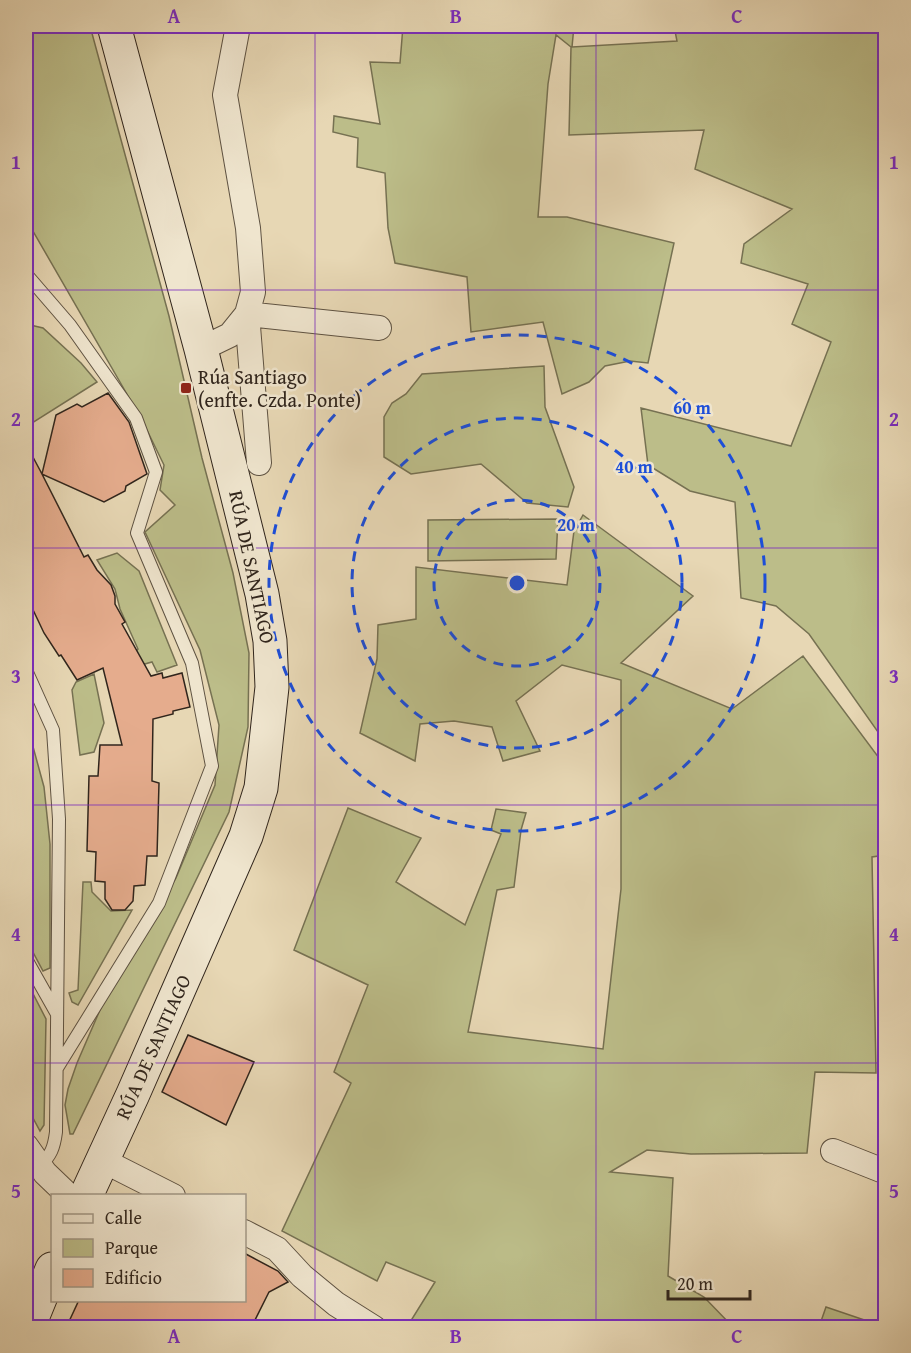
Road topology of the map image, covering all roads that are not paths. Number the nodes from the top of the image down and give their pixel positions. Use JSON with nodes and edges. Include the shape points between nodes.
{"nodes":[{"id":1,"x":114,"y":26,"type":"edge"},
{"id":2,"x":238,"y":26,"type":"edge"},
{"id":3,"x":26,"y":274,"type":"edge"},
{"id":4,"x":248,"y":314,"type":"junction"},
{"id":5,"x":379,"y":328,"type":"dead end"},
{"id":6,"x":201,"y":350,"type":"junction"},
{"id":7,"x":259,"y":463,"type":"dead end"},
{"id":8,"x":26,"y":670,"type":"edge"},
{"id":9,"x":26,"y":959,"type":"edge"},
{"id":10,"x":58,"y":1016,"type":"junction"},
{"id":11,"x":57,"y":1068,"type":"junction"},
{"id":12,"x":26,"y":1146,"type":"edge"},
{"id":13,"x":833,"y":1151,"type":"dead end"},
{"id":14,"x":102,"y":1160,"type":"junction"},
{"id":15,"x":40,"y":1166,"type":"junction"},
{"id":16,"x":885,"y":1172,"type":"edge"},
{"id":17,"x":67,"y":1194,"type":"edge"},
{"id":18,"x":87,"y":1194,"type":"edge"},
{"id":19,"x":169,"y":1194,"type":"edge"},
{"id":20,"x":246,"y":1233,"type":"edge"},
{"id":21,"x":51,"y":1271,"type":"edge"},
{"id":22,"x":28,"y":1328,"type":"edge"},
{"id":23,"x":374,"y":1328,"type":"edge"}],
"edges":[{"from":1,"to":6,"type":"street","name":"RÚA DE SANTIAGO"},
{"from":2,"to":4,"type":"street","via":[[225,95],[248,228],[253,292]]},
{"from":3,"to":11,"type":"lane","via":[[70,326],[136,418],[156,472],[137,533],[192,663],[212,766],[159,903]]},
{"from":4,"to":5,"type":"street"},
{"from":4,"to":6,"type":"street","via":[[230,335]]},
{"from":4,"to":7,"type":"street"},
{"from":6,"to":14,"type":"street","name":"RÚA DE SANTIAGO","via":[[262,594],[272,687],[268,738],[261,788],[246,837]]},
{"from":8,"to":10,"type":"lane","via":[[53,730],[59,819]]},
{"from":9,"to":10,"type":"lane"},
{"from":10,"to":11,"type":"lane"},
{"from":11,"to":15,"type":"lane","via":[[54,1149]]},
{"from":12,"to":15,"type":"street"},
{"from":13,"to":16,"type":"street"},
{"from":14,"to":18,"type":"street","name":"RÚA DE SANTIAGO"},
{"from":14,"to":19,"type":"street"},
{"from":15,"to":17,"type":"street"},
{"from":20,"to":23,"type":"street","via":[[277,1249],[336,1304]]},
{"from":21,"to":22,"type":"street"}]}
